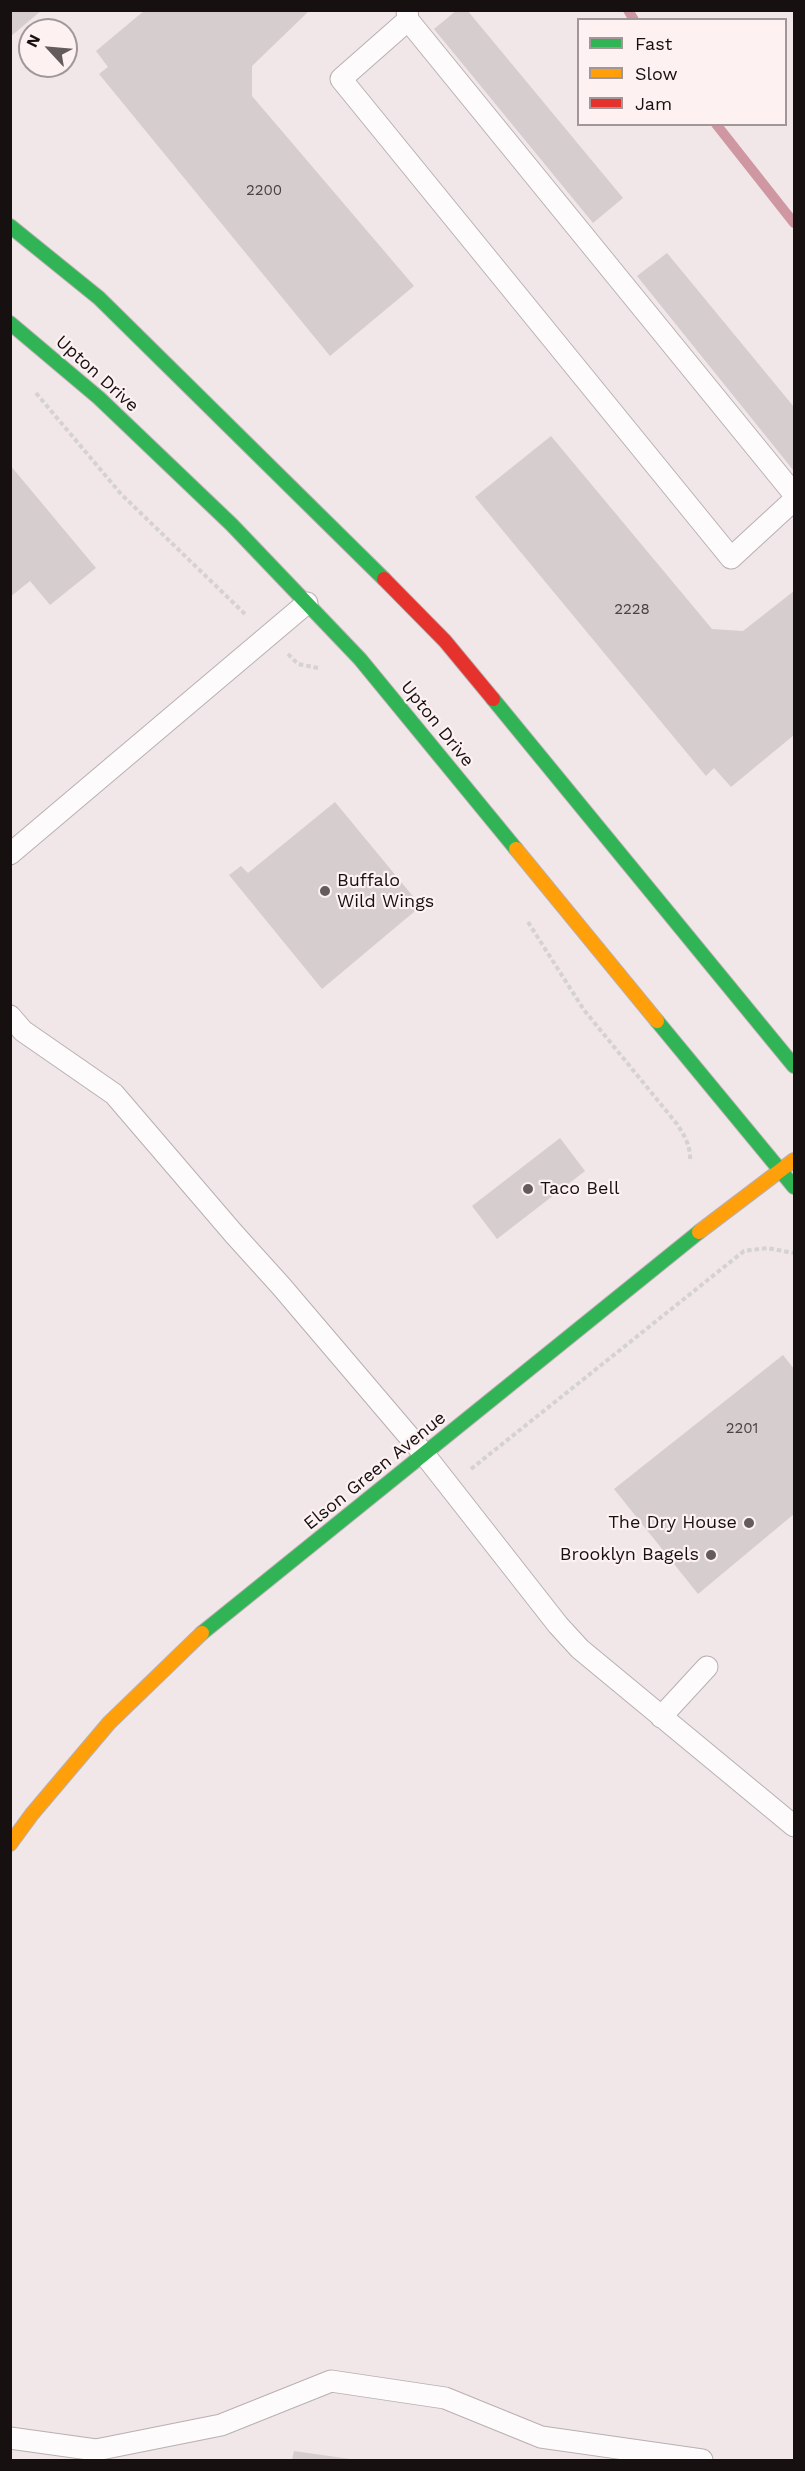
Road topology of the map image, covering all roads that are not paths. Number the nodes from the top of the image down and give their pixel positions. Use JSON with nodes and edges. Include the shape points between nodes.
{"nodes":[{"id":1,"x":407,"y":15,"type":"edge"},
{"id":2,"x":10,"y":226,"type":"edge"},
{"id":3,"x":10,"y":323,"type":"edge"},
{"id":4,"x":795,"y":494,"type":"edge"},
{"id":5,"x":795,"y":500,"type":"edge"},
{"id":6,"x":307,"y":603,"type":"junction"},
{"id":7,"x":10,"y":854,"type":"edge"},
{"id":8,"x":10,"y":1016,"type":"edge"},
{"id":9,"x":795,"y":1066,"type":"edge"},
{"id":10,"x":795,"y":1160,"type":"edge"},
{"id":11,"x":781,"y":1171,"type":"junction"},
{"id":12,"x":795,"y":1187,"type":"edge"},
{"id":13,"x":424,"y":1454,"type":"junction"},
{"id":14,"x":707,"y":1667,"type":"dead end"},
{"id":15,"x":661,"y":1717,"type":"junction"},
{"id":16,"x":795,"y":1826,"type":"edge"},
{"id":17,"x":10,"y":1844,"type":"edge"},
{"id":18,"x":10,"y":2438,"type":"edge"},
{"id":19,"x":702,"y":2460,"type":"edge"}],
"edges":[{"from":1,"to":4,"type":"lane"},
{"from":1,"to":5,"type":"lane","via":[[341,79],[731,558]]},
{"from":2,"to":9,"type":"main road","via":[[99,298],[293,486],[445,641]]},
{"from":3,"to":6,"type":"main road","name":"Upton Drive","via":[[99,398]]},
{"from":6,"to":7,"type":"lane"},
{"from":6,"to":11,"type":"main road","name":"Upton Drive","via":[[360,659]]},
{"from":8,"to":13,"type":"lane","via":[[22,1031],[114,1094]]},
{"from":10,"to":11,"type":"main road","name":"Elson Green Avenue"},
{"from":11,"to":12,"type":"main road","name":"Upton Drive"},
{"from":11,"to":13,"type":"main road","name":"Elson Green Avenue"},
{"from":13,"to":15,"type":"lane","via":[[572,1641]]},
{"from":13,"to":17,"type":"main road","name":"Elson Green Avenue","via":[[193,1640],[109,1724]]},
{"from":14,"to":15,"type":"lane"},
{"from":15,"to":16,"type":"lane"},
{"from":18,"to":19,"type":"lane","via":[[96,2450],[221,2425],[331,2381],[446,2398],[541,2437]]}]}
